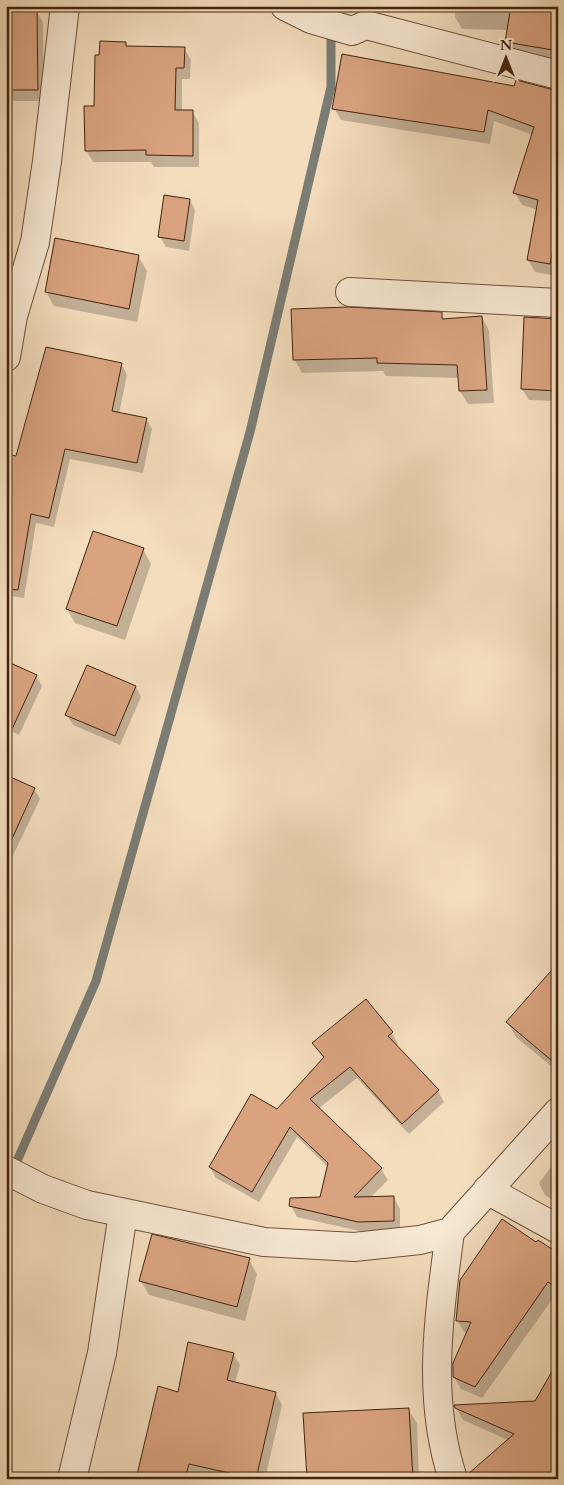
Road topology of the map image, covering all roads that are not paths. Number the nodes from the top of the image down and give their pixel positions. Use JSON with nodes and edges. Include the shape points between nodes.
{"nodes":[{"id":1,"x":64,"y":6,"type":"edge"},
{"id":2,"x":285,"y":6,"type":"edge"},
{"id":3,"x":558,"y":75,"type":"edge"},
{"id":4,"x":350,"y":292,"type":"dead end"},
{"id":5,"x":558,"y":303,"type":"edge"},
{"id":6,"x":10,"y":312,"type":"edge"},
{"id":7,"x":6,"y":357,"type":"edge"},
{"id":8,"x":558,"y":1112,"type":"edge"},
{"id":9,"x":17,"y":1176,"type":"edge"},
{"id":10,"x":488,"y":1190,"type":"junction"},
{"id":11,"x":123,"y":1213,"type":"junction"},
{"id":12,"x":558,"y":1229,"type":"edge"},
{"id":13,"x":450,"y":1232,"type":"junction"},
{"id":14,"x":72,"y":1479,"type":"edge"},
{"id":15,"x":454,"y":1479,"type":"edge"}],
"edges":[{"from":1,"to":6,"type":"street","via":[[35,242]]},
{"from":2,"to":3,"type":"street","via":[[311,19],[352,31],[366,25]]},
{"from":4,"to":5,"type":"street"},
{"from":6,"to":7,"type":"street"},
{"from":8,"to":10,"type":"street"},
{"from":9,"to":11,"type":"street","via":[[87,1205]]},
{"from":10,"to":12,"type":"street"},
{"from":10,"to":13,"type":"street"},
{"from":11,"to":13,"type":"street","via":[[264,1242],[354,1247],[420,1240]]},
{"from":11,"to":14,"type":"street","via":[[102,1352]]},
{"from":13,"to":15,"type":"street","via":[[438,1320],[436,1390],[445,1453]]}]}
